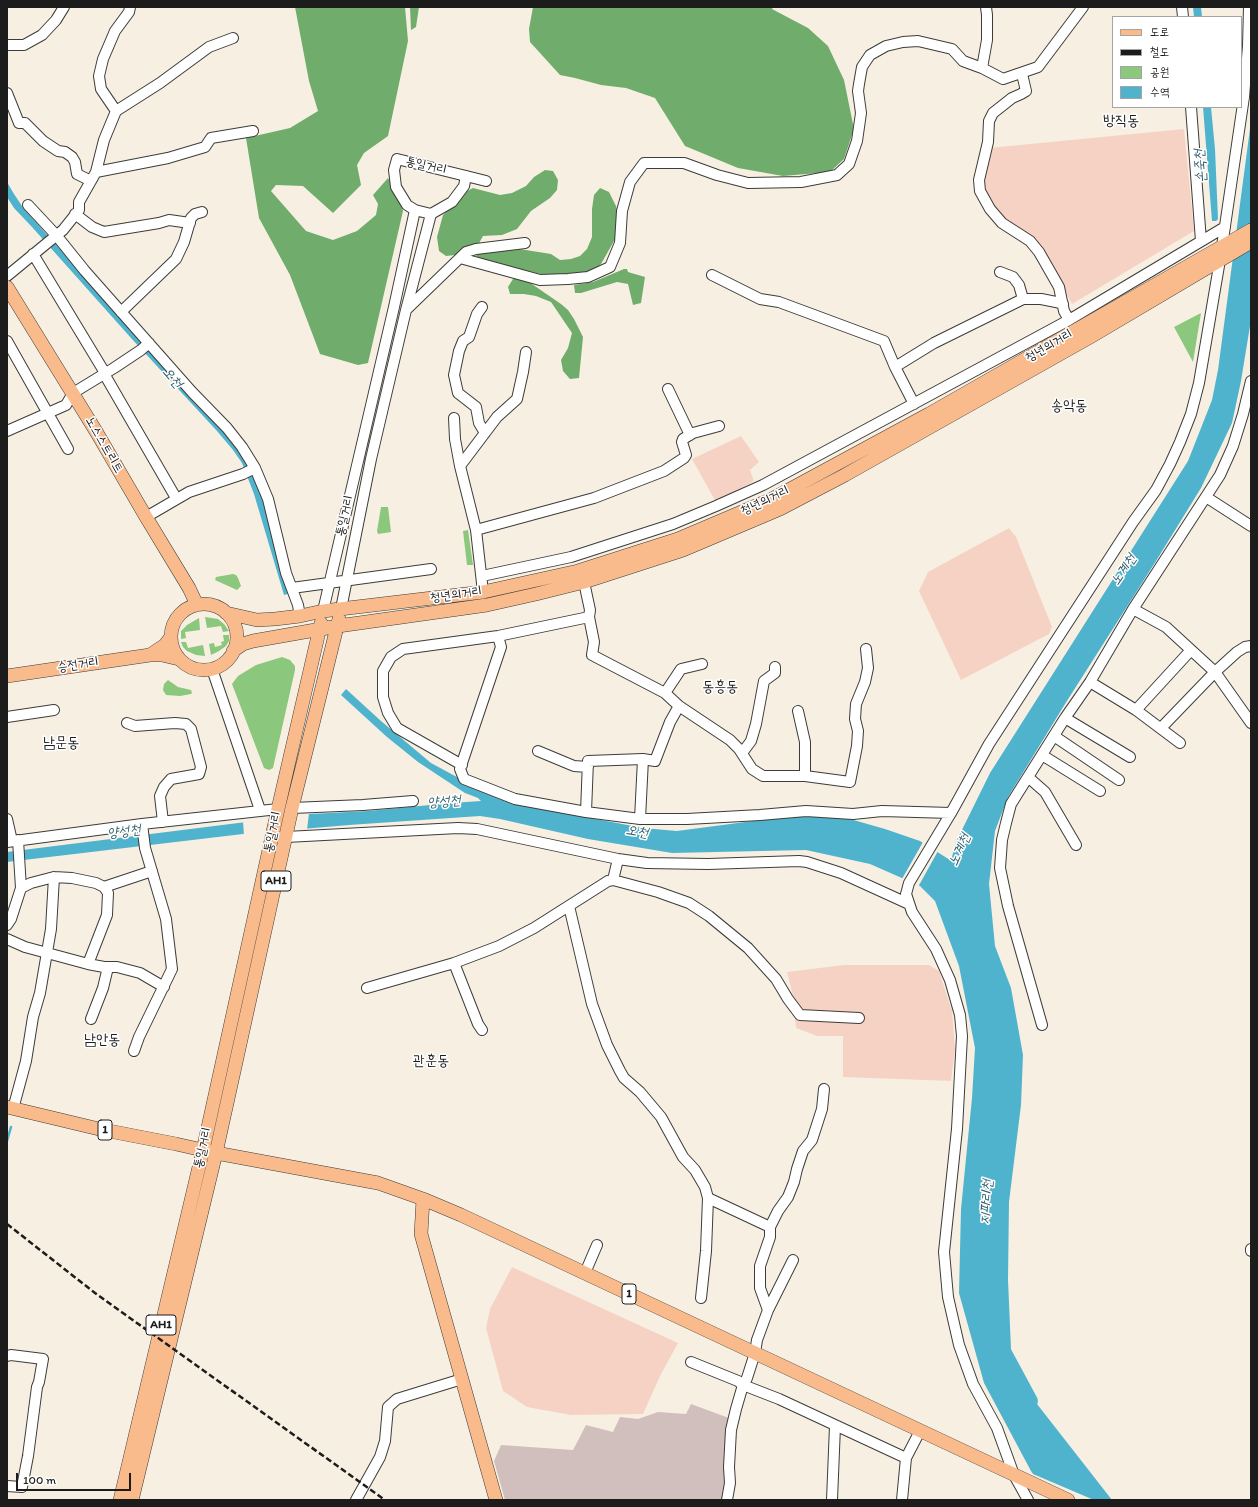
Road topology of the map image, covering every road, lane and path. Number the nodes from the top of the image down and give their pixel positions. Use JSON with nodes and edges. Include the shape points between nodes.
{"nodes":[{"id":1,"x":64,"y":7,"type":"edge"},
{"id":2,"x":130,"y":7,"type":"edge"},
{"id":3,"x":986,"y":7,"type":"edge"},
{"id":4,"x":1084,"y":7,"type":"edge"},
{"id":5,"x":1249,"y":7,"type":"edge"},
{"id":6,"x":233,"y":38,"type":"dead end"},
{"id":7,"x":7,"y":45,"type":"edge"},
{"id":8,"x":982,"y":68,"type":"junction"},
{"id":9,"x":1022,"y":74,"type":"junction"},
{"id":10,"x":7,"y":93,"type":"edge"},
{"id":11,"x":1191,"y":108,"type":"edge"},
{"id":12,"x":116,"y":111,"type":"junction"},
{"id":13,"x":253,"y":131,"type":"dead end"},
{"id":14,"x":96,"y":172,"type":"junction"},
{"id":15,"x":466,"y":176,"type":"junction"},
{"id":16,"x":91,"y":181,"type":"junction"},
{"id":17,"x":486,"y":181,"type":"dead end"},
{"id":18,"x":28,"y":206,"type":"dead end"},
{"id":19,"x":415,"y":210,"type":"junction"},
{"id":20,"x":202,"y":212,"type":"dead end"},
{"id":21,"x":74,"y":214,"type":"junction"},
{"id":22,"x":431,"y":214,"type":"junction"},
{"id":23,"x":190,"y":222,"type":"junction"},
{"id":24,"x":1225,"y":227,"type":"junction"},
{"id":25,"x":1251,"y":230,"type":"edge"},
{"id":26,"x":56,"y":235,"type":"junction"},
{"id":27,"x":1201,"y":241,"type":"junction"},
{"id":28,"x":1251,"y":242,"type":"edge"},
{"id":29,"x":526,"y":243,"type":"dead end"},
{"id":30,"x":1226,"y":250,"type":"junction"},
{"id":31,"x":33,"y":254,"type":"junction"},
{"id":32,"x":460,"y":258,"type":"junction"},
{"id":33,"x":1000,"y":272,"type":"dead end"},
{"id":34,"x":712,"y":275,"type":"dead end"},
{"id":35,"x":7,"y":276,"type":"edge"},
{"id":36,"x":7,"y":287,"type":"edge"},
{"id":37,"x":1023,"y":299,"type":"junction"},
{"id":38,"x":1063,"y":304,"type":"junction"},
{"id":39,"x":482,"y":307,"type":"dead end"},
{"id":40,"x":406,"y":310,"type":"junction"},
{"id":41,"x":122,"y":312,"type":"junction"},
{"id":42,"x":1069,"y":320,"type":"junction"},
{"id":43,"x":7,"y":341,"type":"edge"},
{"id":44,"x":145,"y":346,"type":"junction"},
{"id":45,"x":526,"y":352,"type":"dead end"},
{"id":46,"x":894,"y":367,"type":"junction"},
{"id":47,"x":105,"y":373,"type":"junction"},
{"id":48,"x":1251,"y":381,"type":"edge"},
{"id":49,"x":668,"y":390,"type":"dead end"},
{"id":50,"x":73,"y":393,"type":"junction"},
{"id":51,"x":914,"y":404,"type":"junction"},
{"id":52,"x":48,"y":413,"type":"junction"},
{"id":53,"x":454,"y":418,"type":"dead end"},
{"id":54,"x":720,"y":426,"type":"dead end"},
{"id":55,"x":7,"y":431,"type":"edge"},
{"id":56,"x":485,"y":433,"type":"junction"},
{"id":57,"x":690,"y":435,"type":"junction"},
{"id":58,"x":68,"y":449,"type":"dead end"},
{"id":59,"x":460,"y":466,"type":"junction"},
{"id":60,"x":254,"y":469,"type":"junction"},
{"id":61,"x":1206,"y":497,"type":"junction"},
{"id":62,"x":176,"y":498,"type":"junction"},
{"id":63,"x":146,"y":517,"type":"junction"},
{"id":64,"x":1251,"y":526,"type":"edge"},
{"id":65,"x":476,"y":530,"type":"junction"},
{"id":66,"x":431,"y":569,"type":"dead end"},
{"id":67,"x":482,"y":576,"type":"junction"},
{"id":68,"x":346,"y":580,"type":"junction"},
{"id":69,"x":584,"y":582,"type":"junction"},
{"id":70,"x":330,"y":583,"type":"junction"},
{"id":71,"x":292,"y":588,"type":"junction"},
{"id":72,"x":483,"y":592,"type":"junction"},
{"id":73,"x":197,"y":605,"type":"junction"},
{"id":74,"x":341,"y":609,"type":"junction"},
{"id":75,"x":1134,"y":609,"type":"junction"},
{"id":76,"x":323,"y":611,"type":"junction"},
{"id":77,"x":226,"y":613,"type":"junction"},
{"id":78,"x":300,"y":616,"type":"junction"},
{"id":79,"x":589,"y":617,"type":"junction"},
{"id":80,"x":338,"y":626,"type":"junction"},
{"id":81,"x":319,"y":630,"type":"junction"},
{"id":82,"x":498,"y":636,"type":"junction"},
{"id":83,"x":171,"y":637,"type":"junction"},
{"id":84,"x":1251,"y":646,"type":"edge"},
{"id":85,"x":866,"y":649,"type":"dead end"},
{"id":86,"x":1191,"y":650,"type":"junction"},
{"id":87,"x":233,"y":652,"type":"junction"},
{"id":88,"x":150,"y":655,"type":"junction"},
{"id":89,"x":179,"y":659,"type":"junction"},
{"id":90,"x":702,"y":664,"type":"dead end"},
{"id":91,"x":775,"y":667,"type":"dead end"},
{"id":92,"x":212,"y":669,"type":"junction"},
{"id":93,"x":1214,"y":672,"type":"junction"},
{"id":94,"x":7,"y":676,"type":"edge"},
{"id":95,"x":1090,"y":682,"type":"junction"},
{"id":96,"x":665,"y":693,"type":"junction"},
{"id":97,"x":679,"y":706,"type":"junction"},
{"id":98,"x":54,"y":710,"type":"dead end"},
{"id":99,"x":1136,"y":710,"type":"junction"},
{"id":100,"x":798,"y":711,"type":"dead end"},
{"id":101,"x":7,"y":717,"type":"edge"},
{"id":102,"x":1065,"y":718,"type":"junction"},
{"id":103,"x":127,"y":723,"type":"dead end"},
{"id":104,"x":1251,"y":723,"type":"edge"},
{"id":105,"x":1161,"y":728,"type":"junction"},
{"id":106,"x":1054,"y":736,"type":"junction"},
{"id":107,"x":1180,"y":743,"type":"dead end"},
{"id":108,"x":538,"y":751,"type":"dead end"},
{"id":109,"x":742,"y":753,"type":"junction"},
{"id":110,"x":1042,"y":755,"type":"junction"},
{"id":111,"x":1130,"y":757,"type":"dead end"},
{"id":112,"x":643,"y":759,"type":"junction"},
{"id":113,"x":462,"y":764,"type":"junction"},
{"id":114,"x":588,"y":767,"type":"junction"},
{"id":115,"x":1029,"y":773,"type":"junction"},
{"id":116,"x":805,"y":776,"type":"junction"},
{"id":117,"x":1120,"y":780,"type":"dead end"},
{"id":118,"x":1100,"y":791,"type":"dead end"},
{"id":119,"x":413,"y":801,"type":"dead end"},
{"id":120,"x":292,"y":808,"type":"junction"},
{"id":121,"x":278,"y":809,"type":"junction"},
{"id":122,"x":260,"y":810,"type":"junction"},
{"id":123,"x":586,"y":812,"type":"junction"},
{"id":124,"x":951,"y":813,"type":"junction"},
{"id":125,"x":7,"y":819,"type":"edge"},
{"id":126,"x":640,"y":819,"type":"junction"},
{"id":127,"x":163,"y":822,"type":"junction"},
{"id":128,"x":143,"y":828,"type":"junction"},
{"id":129,"x":286,"y":837,"type":"junction"},
{"id":130,"x":14,"y":842,"type":"edge"},
{"id":131,"x":1076,"y":845,"type":"dead end"},
{"id":132,"x":618,"y":859,"type":"junction"},
{"id":133,"x":152,"y":871,"type":"junction"},
{"id":134,"x":54,"y":877,"type":"junction"},
{"id":135,"x":614,"y":880,"type":"junction"},
{"id":136,"x":104,"y":887,"type":"junction"},
{"id":137,"x":21,"y":888,"type":"junction"},
{"id":138,"x":909,"y":904,"type":"junction"},
{"id":139,"x":569,"y":906,"type":"junction"},
{"id":140,"x":7,"y":925,"type":"edge"},
{"id":141,"x":7,"y":939,"type":"edge"},
{"id":142,"x":47,"y":952,"type":"junction"},
{"id":143,"x":454,"y":963,"type":"junction"},
{"id":144,"x":88,"y":964,"type":"junction"},
{"id":145,"x":108,"y":967,"type":"junction"},
{"id":146,"x":164,"y":987,"type":"junction"},
{"id":147,"x":367,"y":988,"type":"dead end"},
{"id":148,"x":859,"y":1018,"type":"dead end"},
{"id":149,"x":91,"y":1019,"type":"dead end"},
{"id":150,"x":1042,"y":1025,"type":"dead end"},
{"id":151,"x":482,"y":1030,"type":"dead end"},
{"id":152,"x":134,"y":1050,"type":"dead end"},
{"id":153,"x":824,"y":1089,"type":"dead end"},
{"id":154,"x":10,"y":1108,"type":"edge"},
{"id":155,"x":203,"y":1150,"type":"junction"},
{"id":156,"x":216,"y":1153,"type":"junction"},
{"id":157,"x":708,"y":1198,"type":"junction"},
{"id":158,"x":423,"y":1199,"type":"junction"},
{"id":159,"x":770,"y":1227,"type":"junction"},
{"id":160,"x":597,"y":1246,"type":"dead end"},
{"id":161,"x":793,"y":1260,"type":"dead end"},
{"id":162,"x":584,"y":1273,"type":"junction"},
{"id":163,"x":701,"y":1298,"type":"dead end"},
{"id":164,"x":768,"y":1310,"type":"junction"},
{"id":165,"x":755,"y":1353,"type":"junction"},
{"id":166,"x":7,"y":1356,"type":"edge"},
{"id":167,"x":691,"y":1362,"type":"dead end"},
{"id":168,"x":462,"y":1380,"type":"junction"},
{"id":169,"x":743,"y":1385,"type":"junction"},
{"id":170,"x":835,"y":1426,"type":"junction"},
{"id":171,"x":920,"y":1431,"type":"junction"},
{"id":172,"x":906,"y":1458,"type":"junction"},
{"id":173,"x":1014,"y":1475,"type":"junction"},
{"id":174,"x":7,"y":1486,"type":"edge"},
{"id":175,"x":120,"y":1500,"type":"edge"},
{"id":176,"x":132,"y":1500,"type":"edge"},
{"id":177,"x":356,"y":1500,"type":"edge"},
{"id":178,"x":496,"y":1500,"type":"edge"},
{"id":179,"x":727,"y":1500,"type":"edge"},
{"id":180,"x":832,"y":1500,"type":"edge"},
{"id":181,"x":902,"y":1500,"type":"edge"},
{"id":182,"x":1028,"y":1500,"type":"edge"},
{"id":183,"x":1068,"y":1500,"type":"edge"}],
"edges":[{"from":1,"to":7,"type":"street","via":[[42,35],[24,45]]},
{"from":2,"to":12,"type":"street","via":[[115,31],[98,76],[101,89]]},
{"from":3,"to":8,"type":"street","via":[[988,40]]},
{"from":4,"to":9,"type":"street","via":[[1038,68]]},
{"from":5,"to":24,"type":"street","via":[[1244,97]]},
{"from":6,"to":12,"type":"street","via":[[210,47]]},
{"from":8,"to":9,"type":"street","via":[[1003,79]]},
{"from":8,"to":32,"type":"street","via":[[963,61],[952,49],[918,41],[886,46],[870,55],[862,67],[859,84],[861,113],[857,141],[849,164],[837,175],[801,182],[748,183],[684,163],[644,163],[630,182],[622,211],[620,243],[610,267],[588,277],[540,280]]},
{"from":9,"to":38,"type":"street","via":[[1026,91],[1012,98],[989,120],[988,142],[979,180],[980,191],[1002,223],[1030,241],[1039,252],[1059,287]]},
{"from":10,"to":16,"type":"street","via":[[19,123],[25,123],[43,141],[72,157],[77,174]]},
{"from":11,"to":27,"type":"street"},
{"from":12,"to":14,"type":"street","via":[[104,140]]},
{"from":13,"to":14,"type":"street","via":[[211,138],[205,147],[168,158]]},
{"from":14,"to":16,"type":"street"},
{"from":15,"to":17,"type":"street","name":"통일거리"},
{"from":15,"to":19,"type":"street","name":"통일거리","via":[[397,160],[394,178],[396,187],[407,205]]},
{"from":15,"to":22,"type":"street","via":[[464,186],[452,202]]},
{"from":16,"to":21,"type":"street","via":[[79,202],[79,210]]},
{"from":18,"to":26,"type":"street"},
{"from":19,"to":22,"type":"street"},
{"from":19,"to":70,"type":"street","name":"통일거리"},
{"from":20,"to":23,"type":"street","via":[[195,214]]},
{"from":21,"to":23,"type":"street","via":[[104,232],[169,220]]},
{"from":21,"to":26,"type":"street","via":[[63,230]]},
{"from":22,"to":40,"type":"street","name":"통일거리"},
{"from":23,"to":41,"type":"street","via":[[176,259]]},
{"from":24,"to":27,"type":"street"},
{"from":24,"to":30,"type":"street"},
{"from":25,"to":30,"type":"main road","name":"청년의거리"},
{"from":26,"to":31,"type":"street"},
{"from":26,"to":41,"type":"street"},
{"from":27,"to":42,"type":"street"},
{"from":28,"to":30,"type":"main road","name":"청년의거리"},
{"from":29,"to":32,"type":"street","via":[[476,249],[466,252]]},
{"from":30,"to":69,"type":"main road","name":"청년의거리","via":[[1092,336],[780,510],[683,550]]},
{"from":30,"to":72,"type":"main road","name":"청년의거리","via":[[772,499],[678,539],[578,571]]},
{"from":30,"to":124,"type":"street","via":[[1191,414],[1170,464]]},
{"from":31,"to":35,"type":"street"},
{"from":31,"to":47,"type":"street"},
{"from":32,"to":40,"type":"street"},
{"from":33,"to":37,"type":"street","via":[[1013,277],[1019,285]]},
{"from":34,"to":46,"type":"street","via":[[760,299],[778,302],[884,341]]},
{"from":36,"to":50,"type":"main road","name":"노스스트리트"},
{"from":37,"to":38,"type":"street","via":[[1041,299]]},
{"from":37,"to":46,"type":"street","via":[[934,343]]},
{"from":38,"to":42,"type":"street"},
{"from":39,"to":56,"type":"street","via":[[469,337],[463,341],[454,375],[458,393],[476,407]]},
{"from":40,"to":68,"type":"street","name":"통일거리"},
{"from":41,"to":44,"type":"street"},
{"from":42,"to":51,"type":"street"},
{"from":43,"to":52,"type":"street"},
{"from":44,"to":47,"type":"street"},
{"from":44,"to":60,"type":"street","via":[[227,428],[242,447]]},
{"from":45,"to":56,"type":"street","via":[[517,399],[497,416]]},
{"from":46,"to":51,"type":"street"},
{"from":47,"to":50,"type":"street"},
{"from":47,"to":62,"type":"street"},
{"from":48,"to":61,"type":"street","via":[[1233,446]]},
{"from":49,"to":57,"type":"street"},
{"from":50,"to":52,"type":"street","via":[[66,405]]},
{"from":50,"to":63,"type":"main road","name":"노스스트리트"},
{"from":51,"to":67,"type":"street","via":[[763,485],[673,524],[571,557]]},
{"from":52,"to":55,"type":"street"},
{"from":52,"to":58,"type":"street"},
{"from":53,"to":59,"type":"street"},
{"from":54,"to":57,"type":"street"},
{"from":56,"to":59,"type":"street"},
{"from":57,"to":65,"type":"street","via":[[682,442],[686,455],[684,458],[664,471],[594,498]]},
{"from":59,"to":65,"type":"street"},
{"from":60,"to":62,"type":"street"},
{"from":60,"to":71,"type":"street","via":[[268,499]]},
{"from":61,"to":64,"type":"street"},
{"from":61,"to":75,"type":"street"},
{"from":62,"to":63,"type":"street"},
{"from":63,"to":73,"type":"main road","name":"노스스트리트"},
{"from":65,"to":67,"type":"street"},
{"from":66,"to":68,"type":"street"},
{"from":67,"to":72,"type":"street"},
{"from":68,"to":70,"type":"street"},
{"from":68,"to":74,"type":"street","name":"통일거리"},
{"from":69,"to":79,"type":"street"},
{"from":69,"to":80,"type":"main road","name":"청년의거리","via":[[486,605]]},
{"from":70,"to":71,"type":"street"},
{"from":70,"to":76,"type":"street","name":"통일거리"},
{"from":71,"to":78,"type":"street"},
{"from":72,"to":74,"type":"main road","name":"청년의거리"},
{"from":73,"to":77,"type":"main road","via":[[218,607]]},
{"from":73,"to":83,"type":"main road","via":[[185,610],[176,620]]},
{"from":74,"to":76,"type":"main road","name":"청년의거리"},
{"from":74,"to":80,"type":"main road","name":"통일거리","number":"AH1"},
{"from":75,"to":86,"type":"street","via":[[1166,628]]},
{"from":75,"to":95,"type":"street"},
{"from":76,"to":78,"type":"main road","name":"청년의거리"},
{"from":76,"to":81,"type":"main road","name":"통일거리","number":"AH1"},
{"from":77,"to":78,"type":"main road","name":"청년의거리","via":[[257,620]]},
{"from":77,"to":87,"type":"main road","via":[[232,619],[236,631]]},
{"from":79,"to":82,"type":"street"},
{"from":79,"to":96,"type":"street","via":[[594,642],[592,655]]},
{"from":80,"to":81,"type":"main road","name":"청년의거리"},
{"from":80,"to":120,"type":"main road","name":"통일거리","number":"AH1"},
{"from":81,"to":87,"type":"main road","name":"청년의거리","via":[[253,641],[243,644]]},
{"from":81,"to":121,"type":"main road","name":"통일거리","number":"AH1"},
{"from":82,"to":113,"type":"street","via":[[501,647]]},
{"from":82,"to":113,"type":"street","via":[[403,650],[391,657],[383,671],[383,697],[388,713],[397,728]]},
{"from":83,"to":88,"type":"main road","via":[[165,645]]},
{"from":83,"to":89,"type":"main road","via":[[174,653]]},
{"from":84,"to":93,"type":"street","via":[[1237,652]]},
{"from":85,"to":116,"type":"street","via":[[868,668],[856,704],[858,746],[850,782]]},
{"from":86,"to":93,"type":"street"},
{"from":86,"to":99,"type":"street"},
{"from":87,"to":92,"type":"main road","via":[[221,665]]},
{"from":88,"to":89,"type":"main road"},
{"from":88,"to":94,"type":"main road","name":"승전거리"},
{"from":89,"to":92,"type":"main road","via":[[194,669]]},
{"from":90,"to":96,"type":"street","via":[[681,669]]},
{"from":91,"to":109,"type":"street","via":[[775,673],[764,681],[751,741]]},
{"from":92,"to":122,"type":"street"},
{"from":93,"to":104,"type":"street"},
{"from":93,"to":105,"type":"street"},
{"from":95,"to":99,"type":"street"},
{"from":95,"to":102,"type":"street"},
{"from":96,"to":97,"type":"street"},
{"from":97,"to":109,"type":"street","via":[[730,740]]},
{"from":97,"to":112,"type":"street","via":[[655,761]]},
{"from":98,"to":101,"type":"street"},
{"from":99,"to":105,"type":"street"},
{"from":100,"to":116,"type":"street","via":[[805,742]]},
{"from":102,"to":106,"type":"street"},
{"from":102,"to":111,"type":"street"},
{"from":103,"to":127,"type":"street","via":[[136,726],[186,724],[191,729],[201,767],[199,774],[171,779],[164,787],[160,796]]},
{"from":105,"to":107,"type":"street"},
{"from":106,"to":110,"type":"street"},
{"from":106,"to":117,"type":"street"},
{"from":108,"to":114,"type":"street","via":[[574,766]]},
{"from":109,"to":116,"type":"street","via":[[752,769],[763,776]]},
{"from":110,"to":115,"type":"street"},
{"from":110,"to":118,"type":"street"},
{"from":112,"to":114,"type":"street","via":[[588,761]]},
{"from":112,"to":126,"type":"street"},
{"from":113,"to":123,"type":"street","via":[[460,770],[464,779],[515,799]]},
{"from":114,"to":123,"type":"street"},
{"from":115,"to":131,"type":"street","via":[[1045,792]]},
{"from":115,"to":150,"type":"street","via":[[1011,804],[1002,840],[1000,868],[1008,906]]},
{"from":119,"to":120,"type":"street"},
{"from":120,"to":129,"type":"main road","name":"통일거리","number":"AH1"},
{"from":121,"to":122,"type":"street"},
{"from":121,"to":155,"type":"main road","name":"통일거리","number":"AH1"},
{"from":122,"to":127,"type":"street"},
{"from":123,"to":126,"type":"street"},
{"from":124,"to":126,"type":"street","via":[[882,811],[853,814],[806,811]]},
{"from":124,"to":138,"type":"street","via":[[910,883],[906,894]]},
{"from":125,"to":130,"type":"street"},
{"from":127,"to":128,"type":"street"},
{"from":128,"to":130,"type":"street"},
{"from":128,"to":133,"type":"street","via":[[144,848]]},
{"from":129,"to":132,"type":"street","via":[[477,828]]},
{"from":129,"to":156,"type":"main road","name":"통일거리","number":"AH1"},
{"from":130,"to":137,"type":"street","via":[[20,862]]},
{"from":132,"to":135,"type":"street"},
{"from":132,"to":138,"type":"street","via":[[647,863],[708,864],[807,862],[841,873]]},
{"from":133,"to":136,"type":"street"},
{"from":133,"to":146,"type":"street","via":[[166,919],[172,969]]},
{"from":134,"to":136,"type":"street","via":[[72,878]]},
{"from":134,"to":137,"type":"street"},
{"from":134,"to":142,"type":"street"},
{"from":135,"to":139,"type":"street","via":[[608,881]]},
{"from":135,"to":148,"type":"street","via":[[689,903],[709,916],[748,948],[776,979],[800,1014]]},
{"from":136,"to":144,"type":"street","via":[[108,893],[107,915]]},
{"from":137,"to":140,"type":"street"},
{"from":138,"to":173,"type":"street","via":[[936,949],[950,980],[960,1015],[962,1036],[957,1129],[944,1252],[948,1297],[959,1345],[971,1378],[997,1428]]},
{"from":139,"to":143,"type":"street","via":[[499,946]]},
{"from":139,"to":157,"type":"street","via":[[592,1004],[607,1045],[624,1078],[661,1116],[683,1157],[705,1187]]},
{"from":141,"to":142,"type":"street","via":[[25,947]]},
{"from":142,"to":144,"type":"street"},
{"from":142,"to":154,"type":"street","via":[[26,1061]]},
{"from":143,"to":147,"type":"street"},
{"from":143,"to":151,"type":"street"},
{"from":144,"to":145,"type":"street"},
{"from":145,"to":146,"type":"street","via":[[140,972]]},
{"from":145,"to":149,"type":"street"},
{"from":146,"to":152,"type":"street"},
{"from":153,"to":159,"type":"street","via":[[822,1109],[812,1140],[803,1151],[788,1197]]},
{"from":154,"to":155,"type":"main road","number":"1"},
{"from":155,"to":156,"type":"main road","number":"1"},
{"from":155,"to":175,"type":"main road","name":"통일거리","number":"AH1"},
{"from":156,"to":158,"type":"main road","number":"1","via":[[378,1183]]},
{"from":156,"to":176,"type":"main road","name":"통일거리","number":"AH1"},
{"from":157,"to":159,"type":"street"},
{"from":157,"to":163,"type":"street"},
{"from":158,"to":162,"type":"main road","number":"1"},
{"from":158,"to":168,"type":"main road","via":[[421,1234]]},
{"from":159,"to":164,"type":"street","via":[[770,1237],[760,1266],[760,1288]]},
{"from":160,"to":162,"type":"street"},
{"from":161,"to":164,"type":"street"},
{"from":162,"to":165,"type":"main road","number":"1"},
{"from":164,"to":165,"type":"street"},
{"from":165,"to":169,"type":"street"},
{"from":165,"to":171,"type":"main road","number":"1"},
{"from":166,"to":174,"type":"street","via":[[43,1359],[22,1487]]},
{"from":167,"to":169,"type":"street"},
{"from":168,"to":177,"type":"street","via":[[397,1399],[388,1407],[385,1441],[380,1457]]},
{"from":168,"to":178,"type":"main road"},
{"from":169,"to":170,"type":"street"},
{"from":169,"to":179,"type":"street","via":[[731,1430],[730,1483]]},
{"from":170,"to":172,"type":"street"},
{"from":170,"to":180,"type":"street"},
{"from":171,"to":172,"type":"street"},
{"from":171,"to":173,"type":"main road","number":"1"},
{"from":172,"to":181,"type":"street"},
{"from":173,"to":182,"type":"street"},
{"from":173,"to":183,"type":"main road","number":"1"}]}
